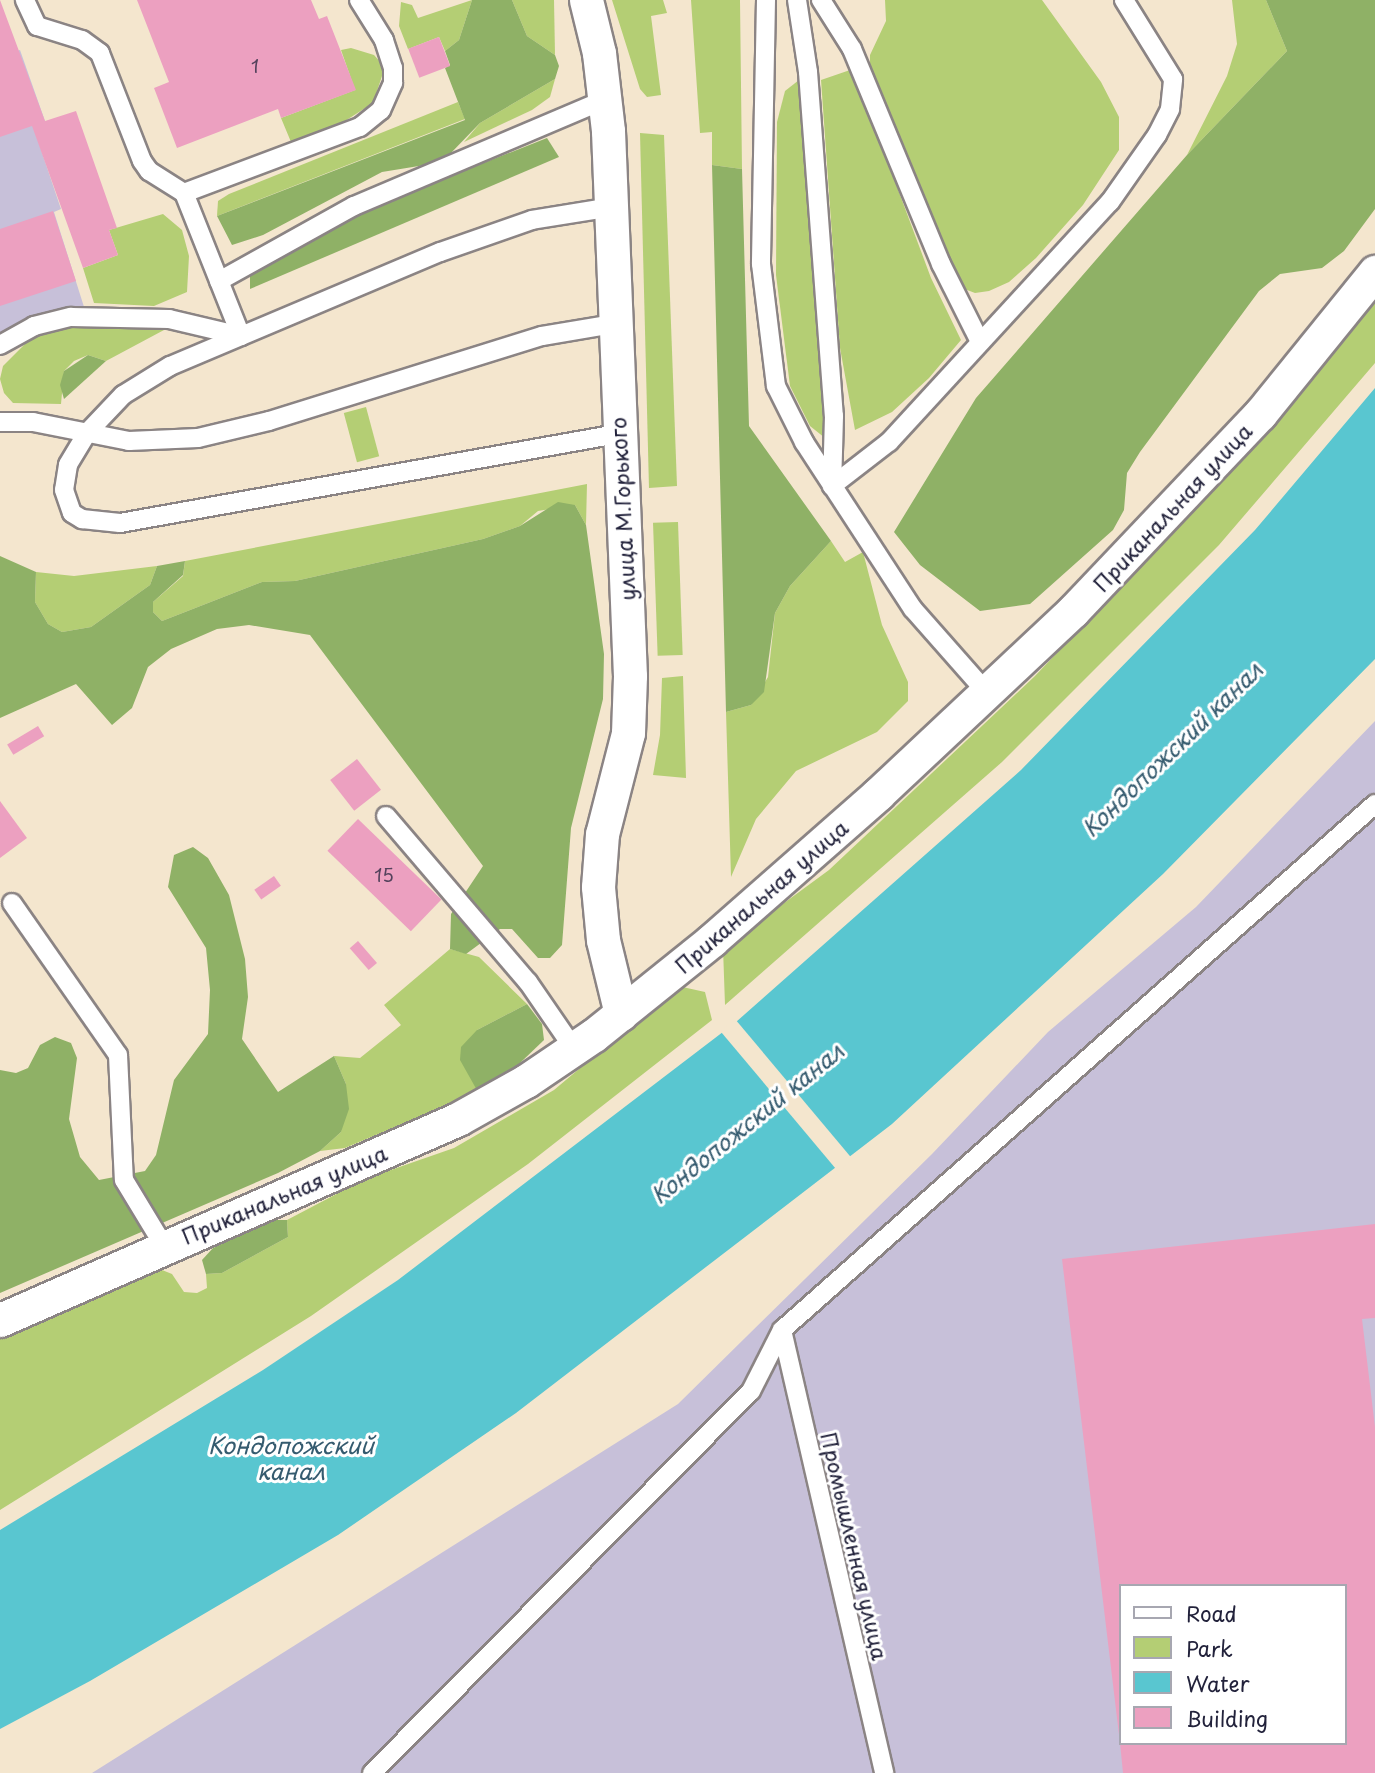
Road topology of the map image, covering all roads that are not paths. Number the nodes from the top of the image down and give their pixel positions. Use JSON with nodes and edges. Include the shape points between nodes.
{"nodes":[{"id":1,"x":25,"y":0,"type":"edge"},
{"id":2,"x":360,"y":0,"type":"edge"},
{"id":3,"x":586,"y":0,"type":"edge"},
{"id":4,"x":766,"y":0,"type":"edge"},
{"id":5,"x":797,"y":0,"type":"edge"},
{"id":6,"x":821,"y":0,"type":"edge"},
{"id":7,"x":1124,"y":0,"type":"edge"},
{"id":8,"x":606,"y":99,"type":"junction"},
{"id":9,"x":184,"y":193,"type":"junction"},
{"id":10,"x":612,"y":207,"type":"junction"},
{"id":11,"x":1375,"y":272,"type":"edge"},
{"id":12,"x":219,"y":281,"type":"junction"},
{"id":13,"x":614,"y":324,"type":"junction"},
{"id":14,"x":241,"y":336,"type":"junction"},
{"id":15,"x":981,"y":342,"type":"junction"},
{"id":16,"x":0,"y":345,"type":"edge"},
{"id":17,"x":0,"y":422,"type":"edge"},
{"id":18,"x":88,"y":433,"type":"junction"},
{"id":19,"x":617,"y":434,"type":"junction"},
{"id":20,"x":832,"y":486,"type":"junction"},
{"id":21,"x":987,"y":693,"type":"junction"},
{"id":22,"x":1375,"y":804,"type":"edge"},
{"id":23,"x":386,"y":816,"type":"dead end"},
{"id":24,"x":12,"y":903,"type":"dead end"},
{"id":25,"x":621,"y":1014,"type":"junction"},
{"id":26,"x":574,"y":1049,"type":"junction"},
{"id":27,"x":164,"y":1246,"type":"junction"},
{"id":28,"x":0,"y":1320,"type":"edge"},
{"id":29,"x":782,"y":1330,"type":"junction"},
{"id":30,"x":372,"y":1773,"type":"edge"},
{"id":31,"x":884,"y":1773,"type":"edge"}],
"edges":[{"from":1,"to":9,"type":"lane","via":[[37,26],[82,40],[100,53],[142,161],[149,171]]},
{"from":2,"to":9,"type":"lane","via":[[384,40],[393,68],[389,97],[381,110],[360,127]]},
{"from":3,"to":8,"type":"street","name":"улица М.Горького"},
{"from":4,"to":20,"type":"lane","via":[[761,264],[768,350],[788,414]]},
{"from":5,"to":20,"type":"lane","via":[[808,72],[835,416]]},
{"from":6,"to":15,"type":"lane","via":[[852,49],[941,264]]},
{"from":7,"to":15,"type":"lane","via":[[1173,79],[1170,109],[1137,169]]},
{"from":8,"to":10,"type":"street","name":"улица М.Горького"},
{"from":8,"to":12,"type":"lane","via":[[354,206]]},
{"from":9,"to":12,"type":"lane"},
{"from":10,"to":13,"type":"street","name":"улица М.Горького"},
{"from":10,"to":14,"type":"lane","via":[[557,214],[496,232]]},
{"from":11,"to":21,"type":"street","name":"Приканальная улица","via":[[1202,478]]},
{"from":12,"to":14,"type":"lane"},
{"from":13,"to":18,"type":"lane","via":[[542,336],[231,431],[146,442]]},
{"from":13,"to":19,"type":"street","name":"улица М.Горького"},
{"from":14,"to":16,"type":"lane","via":[[169,319],[71,317],[34,326]]},
{"from":14,"to":18,"type":"lane","via":[[141,383]]},
{"from":15,"to":20,"type":"lane","via":[[889,443]]},
{"from":17,"to":18,"type":"lane","via":[[33,422]]},
{"from":18,"to":19,"type":"lane","via":[[68,466],[65,490],[72,513],[98,523],[188,513]]},
{"from":19,"to":25,"type":"street","name":"улица М.Горького","via":[[630,708],[625,751],[602,834],[598,887],[603,940]]},
{"from":20,"to":21,"type":"lane","via":[[912,609]]},
{"from":21,"to":25,"type":"street","name":"Приканальная улица","via":[[878,794]]},
{"from":22,"to":29,"type":"lane"},
{"from":23,"to":26,"type":"lane","via":[[528,982]]},
{"from":24,"to":27,"type":"lane","via":[[118,1055],[124,1180]]},
{"from":25,"to":26,"type":"street","name":"Приканальная улица"},
{"from":26,"to":27,"type":"street","name":"Приканальная улица","via":[[458,1119]]},
{"from":27,"to":28,"type":"street","name":"Приканальная улица"},
{"from":29,"to":30,"type":"lane","via":[[751,1391]]},
{"from":29,"to":31,"type":"lane","name":"Промышленная улица"}]}
